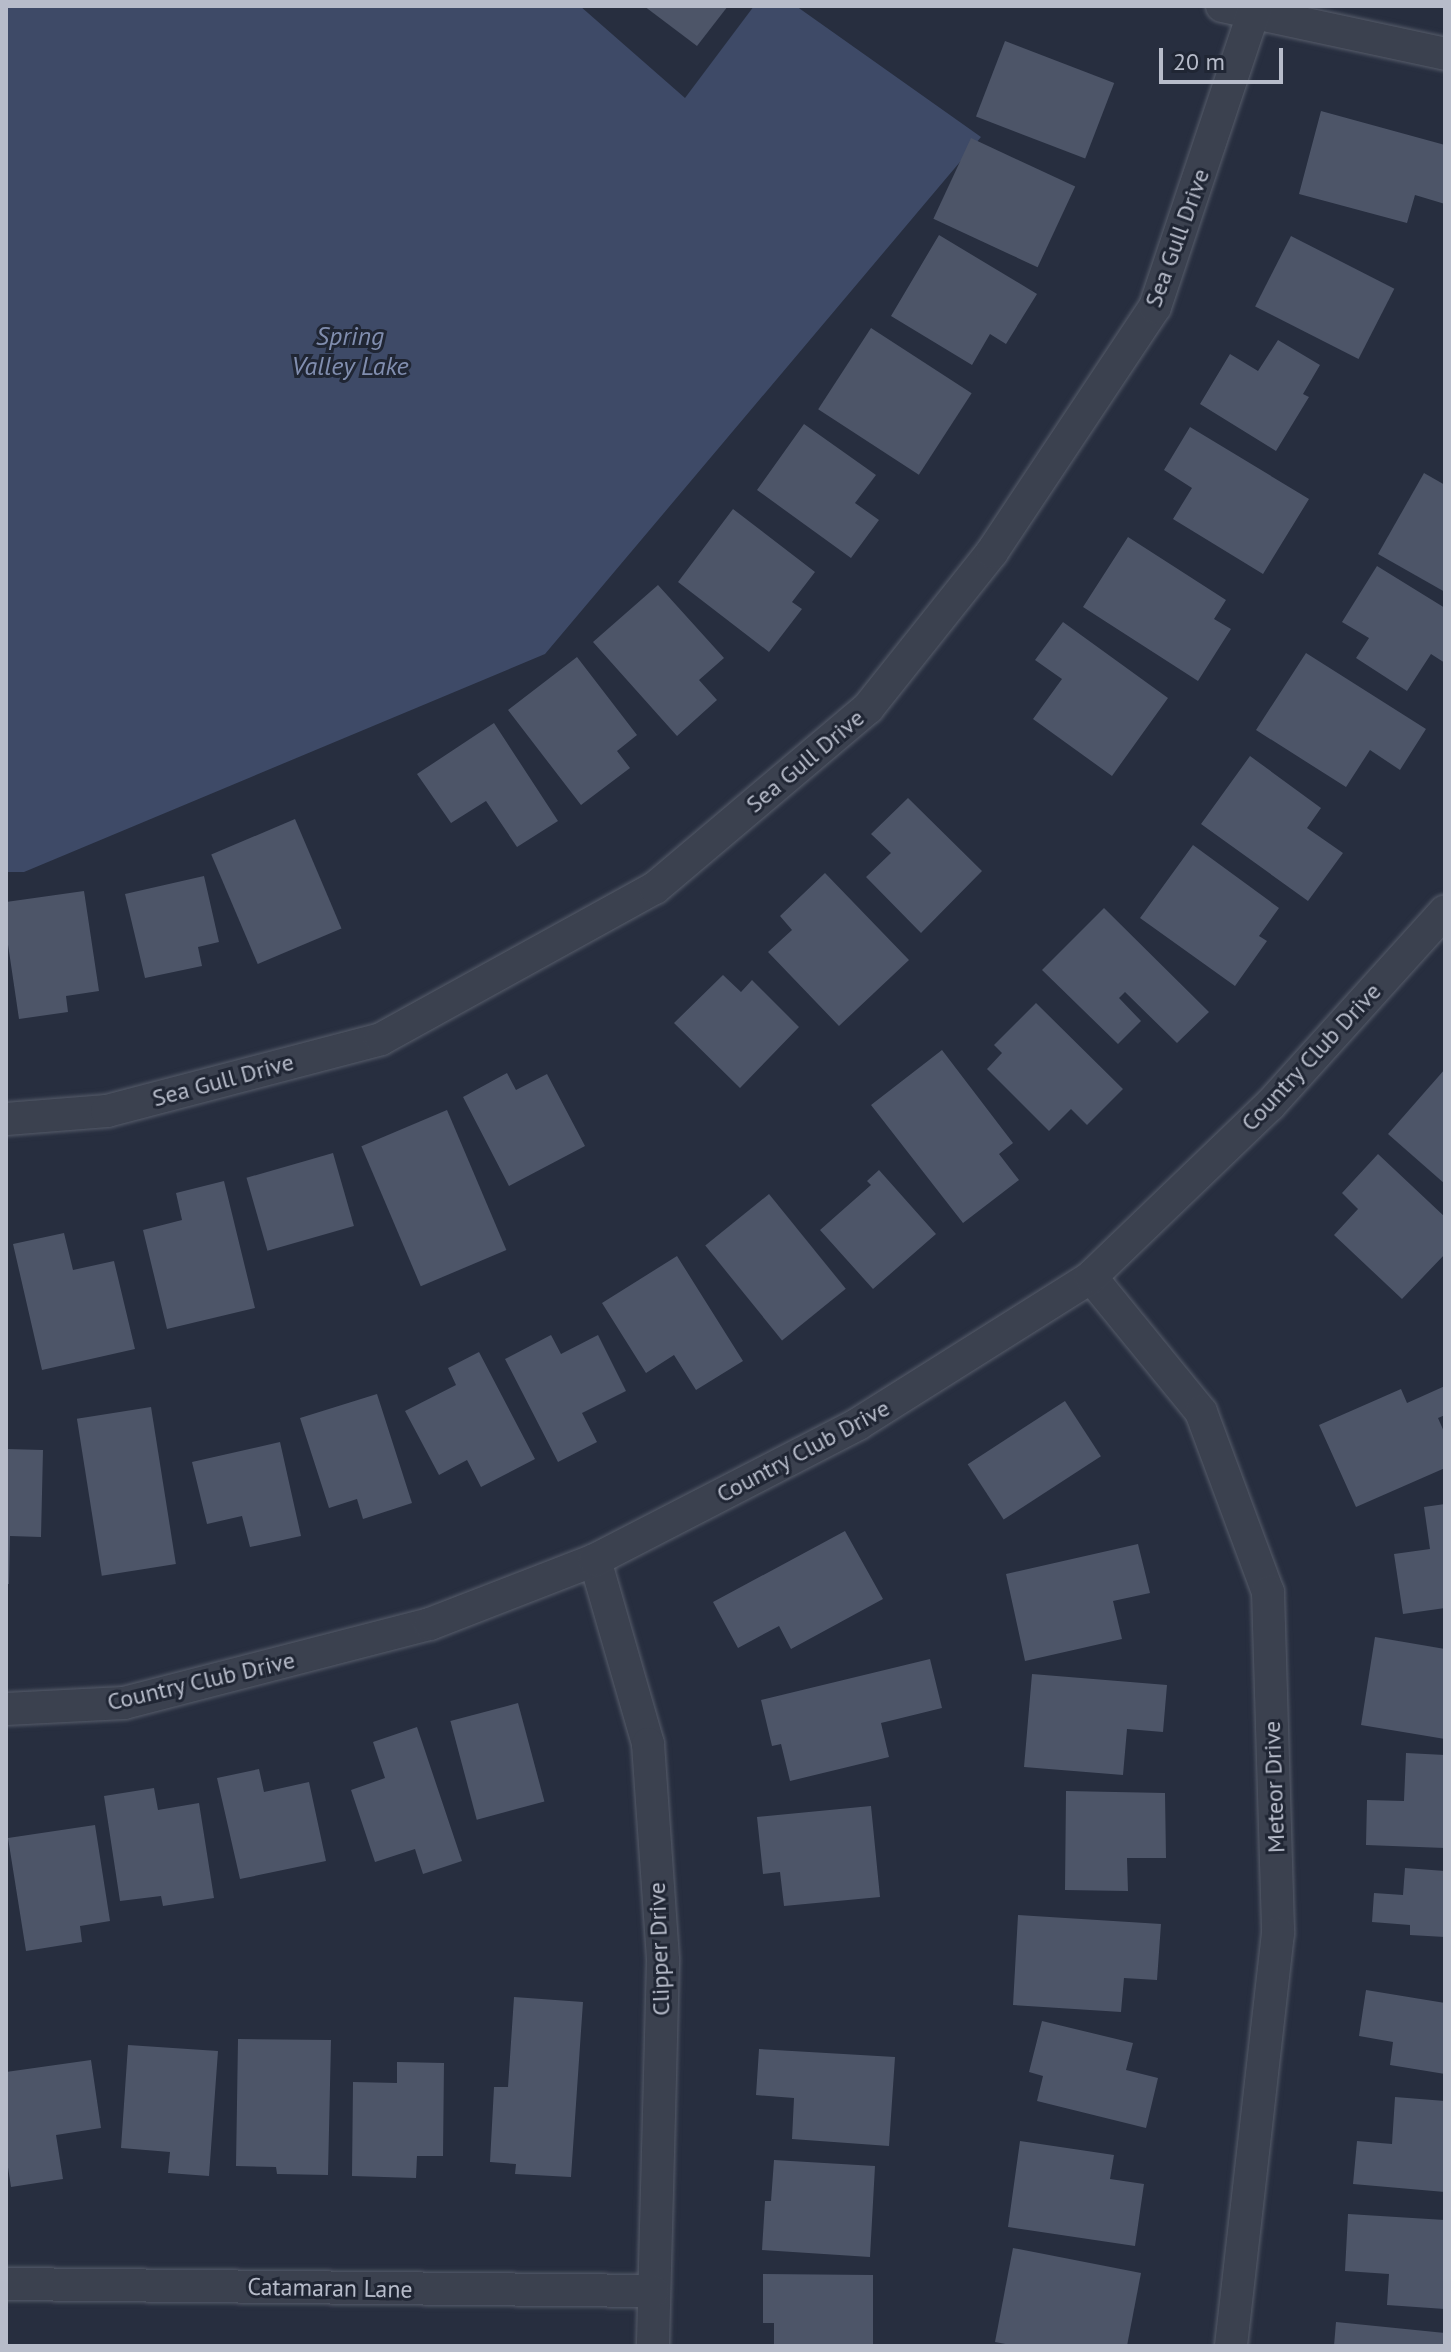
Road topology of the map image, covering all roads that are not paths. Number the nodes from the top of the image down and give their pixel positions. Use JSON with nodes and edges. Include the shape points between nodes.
{"nodes":[{"id":1,"x":1222,"y":6,"type":"edge"},
{"id":2,"x":1256,"y":9,"type":"edge"},
{"id":3,"x":1445,"y":54,"type":"edge"},
{"id":4,"x":1445,"y":911,"type":"edge"},
{"id":5,"x":6,"y":1119,"type":"edge"},
{"id":6,"x":1091,"y":1277,"type":"junction"},
{"id":7,"x":595,"y":1560,"type":"junction"},
{"id":8,"x":6,"y":1709,"type":"edge"},
{"id":9,"x":6,"y":2284,"type":"edge"},
{"id":10,"x":653,"y":2291,"type":"junction"},
{"id":11,"x":653,"y":2346,"type":"edge"},
{"id":12,"x":1231,"y":2346,"type":"edge"}],
"edges":[{"from":1,"to":2,"type":"street"},
{"from":2,"to":3,"type":"street"},
{"from":2,"to":5,"type":"street","name":"Sea Gull Drive","via":[[1155,307],[992,552],[868,708],[655,888],[381,1039],[107,1111]]},
{"from":4,"to":6,"type":"street","name":"Country Club Drive","via":[[1270,1105]]},
{"from":6,"to":7,"type":"street","name":"Country Club Drive","via":[[858,1424]]},
{"from":6,"to":12,"type":"street","name":"Meteor Drive","via":[[1201,1412],[1268,1592],[1278,1933]]},
{"from":7,"to":8,"type":"street","name":"Country Club Drive","via":[[430,1624],[124,1703]]},
{"from":7,"to":10,"type":"street","name":"Clipper Drive","via":[[648,1744],[663,1961]]},
{"from":9,"to":10,"type":"street","name":"Catamaran Lane"},
{"from":10,"to":11,"type":"street","name":"Clipper Drive"}]}
